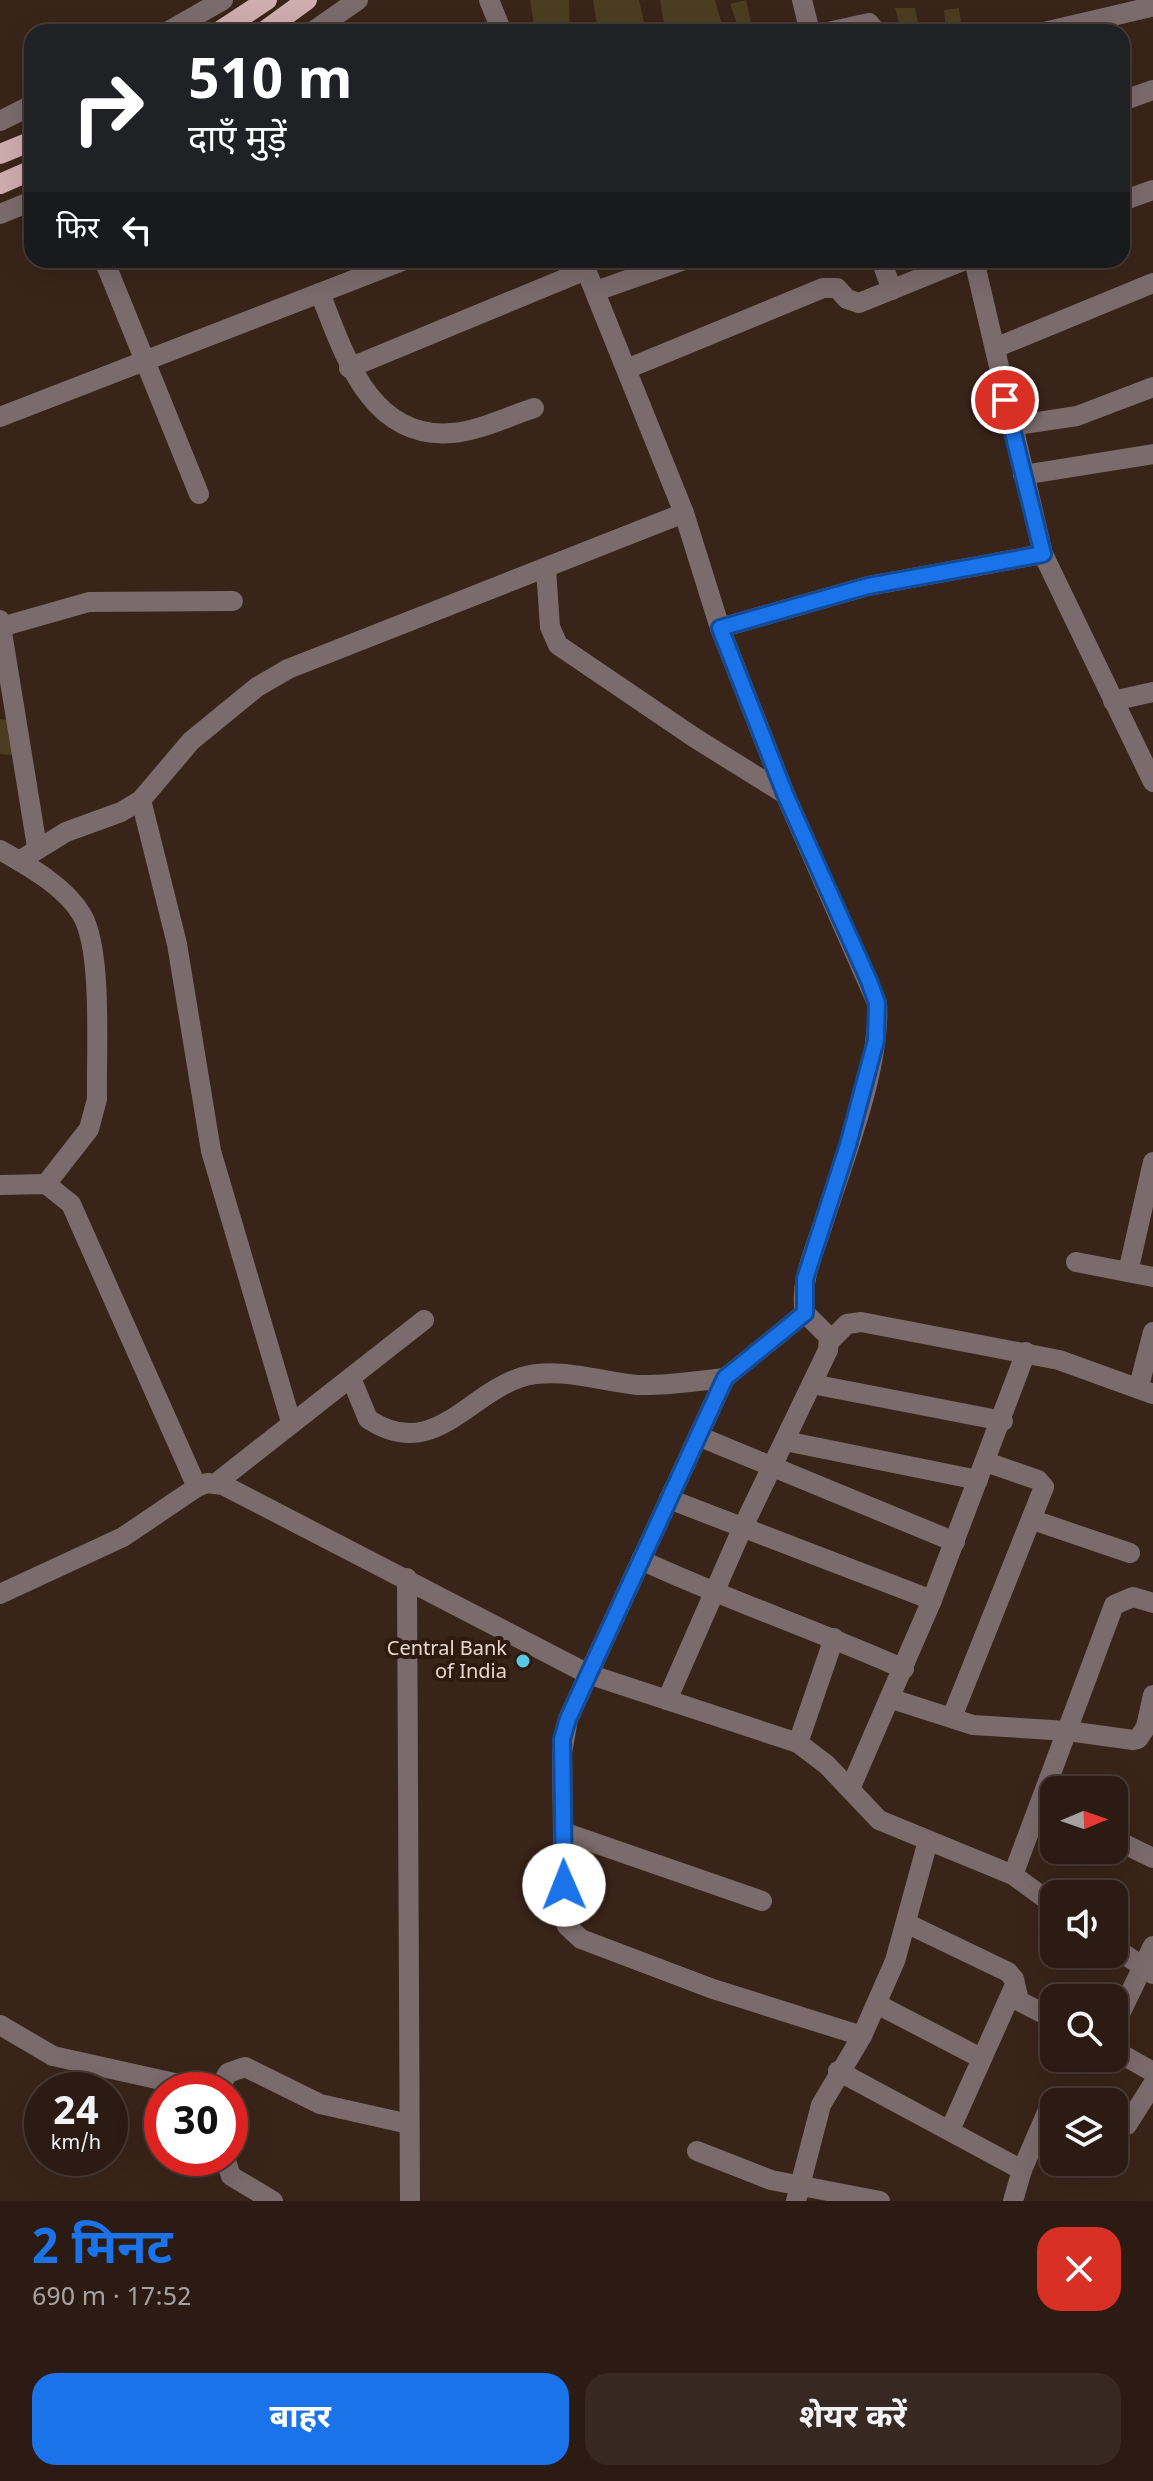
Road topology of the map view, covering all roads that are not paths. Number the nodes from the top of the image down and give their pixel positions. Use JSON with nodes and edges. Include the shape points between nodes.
{"nodes":[{"id":1,"x":223,"y":0,"type":"edge"},
{"id":2,"x":267,"y":0,"type":"edge"},
{"id":3,"x":307,"y":0,"type":"edge"},
{"id":4,"x":358,"y":0,"type":"edge"},
{"id":5,"x":489,"y":0,"type":"edge"},
{"id":6,"x":802,"y":0,"type":"edge"},
{"id":7,"x":1151,"y":7,"type":"dead end"},
{"id":8,"x":181,"y":24,"type":"edge"},
{"id":9,"x":230,"y":24,"type":"edge"},
{"id":10,"x":274,"y":24,"type":"edge"},
{"id":11,"x":324,"y":24,"type":"edge"},
{"id":12,"x":499,"y":24,"type":"edge"},
{"id":13,"x":808,"y":24,"type":"edge"},
{"id":14,"x":1078,"y":24,"type":"edge"},
{"id":15,"x":1153,"y":90,"type":"edge"},
{"id":16,"x":1130,"y":98,"type":"edge"},
{"id":17,"x":24,"y":109,"type":"edge"},
{"id":18,"x":0,"y":121,"type":"edge"},
{"id":19,"x":24,"y":144,"type":"edge"},
{"id":20,"x":0,"y":154,"type":"edge"},
{"id":21,"x":24,"y":174,"type":"edge"},
{"id":22,"x":0,"y":184,"type":"edge"},
{"id":23,"x":1153,"y":190,"type":"edge"},
{"id":24,"x":1130,"y":198,"type":"edge"},
{"id":25,"x":24,"y":204,"type":"edge"},
{"id":26,"x":0,"y":214,"type":"edge"},
{"id":27,"x":107,"y":268,"type":"edge"},
{"id":28,"x":384,"y":268,"type":"edge"},
{"id":29,"x":577,"y":268,"type":"edge"},
{"id":30,"x":585,"y":268,"type":"edge"},
{"id":31,"x":661,"y":268,"type":"edge"},
{"id":32,"x":884,"y":268,"type":"edge"},
{"id":33,"x":946,"y":268,"type":"edge"},
{"id":34,"x":976,"y":268,"type":"edge"},
{"id":35,"x":1153,"y":283,"type":"edge"},
{"id":36,"x":892,"y":290,"type":"junction"},
{"id":37,"x":596,"y":291,"type":"junction"},
{"id":38,"x":320,"y":293,"type":"junction"},
{"id":39,"x":995,"y":348,"type":"junction"},
{"id":40,"x":145,"y":360,"type":"junction"},
{"id":41,"x":349,"y":368,"type":"junction"},
{"id":42,"x":629,"y":368,"type":"junction"},
{"id":43,"x":1153,"y":387,"type":"edge"},
{"id":44,"x":534,"y":408,"type":"dead end"},
{"id":45,"x":0,"y":417,"type":"edge"},
{"id":46,"x":1011,"y":426,"type":"junction"},
{"id":47,"x":1153,"y":454,"type":"edge"},
{"id":48,"x":1023,"y":475,"type":"junction"},
{"id":49,"x":199,"y":494,"type":"dead end"},
{"id":50,"x":684,"y":513,"type":"junction"},
{"id":51,"x":1043,"y":554,"type":"junction"},
{"id":52,"x":546,"y":569,"type":"junction"},
{"id":53,"x":233,"y":601,"type":"dead end"},
{"id":54,"x":1,"y":624,"type":"edge"},
{"id":55,"x":720,"y":628,"type":"junction"},
{"id":56,"x":1153,"y":692,"type":"edge"},
{"id":57,"x":1113,"y":701,"type":"junction"},
{"id":58,"x":1153,"y":782,"type":"edge"},
{"id":59,"x":785,"y":794,"type":"junction"},
{"id":60,"x":141,"y":800,"type":"junction"},
{"id":61,"x":37,"y":847,"type":"junction"},
{"id":62,"x":0,"y":850,"type":"edge"},
{"id":63,"x":19,"y":861,"type":"junction"},
{"id":64,"x":1153,"y":1162,"type":"edge"},
{"id":65,"x":46,"y":1184,"type":"junction"},
{"id":66,"x":0,"y":1185,"type":"edge"},
{"id":67,"x":1076,"y":1262,"type":"dead end"},
{"id":68,"x":1128,"y":1272,"type":"junction"},
{"id":69,"x":1153,"y":1277,"type":"edge"},
{"id":70,"x":805,"y":1313,"type":"junction"},
{"id":71,"x":424,"y":1320,"type":"dead end"},
{"id":72,"x":1153,"y":1332,"type":"edge"},
{"id":73,"x":830,"y":1341,"type":"junction"},
{"id":74,"x":1026,"y":1352,"type":"junction"},
{"id":75,"x":351,"y":1378,"type":"junction"},
{"id":76,"x":725,"y":1378,"type":"junction"},
{"id":77,"x":812,"y":1384,"type":"junction"},
{"id":78,"x":1146,"y":1390,"type":"edge"},
{"id":79,"x":1003,"y":1421,"type":"junction"},
{"id":80,"x":291,"y":1422,"type":"junction"},
{"id":81,"x":698,"y":1436,"type":"junction"},
{"id":82,"x":785,"y":1441,"type":"junction"},
{"id":83,"x":772,"y":1467,"type":"junction"},
{"id":84,"x":982,"y":1471,"type":"junction"},
{"id":85,"x":206,"y":1485,"type":"junction"},
{"id":86,"x":669,"y":1499,"type":"junction"},
{"id":87,"x":1033,"y":1520,"type":"junction"},
{"id":88,"x":742,"y":1529,"type":"junction"},
{"id":89,"x":955,"y":1542,"type":"junction"},
{"id":90,"x":1130,"y":1553,"type":"dead end"},
{"id":91,"x":641,"y":1560,"type":"junction"},
{"id":92,"x":407,"y":1578,"type":"junction"},
{"id":93,"x":712,"y":1593,"type":"junction"},
{"id":94,"x":0,"y":1594,"type":"edge"},
{"id":95,"x":932,"y":1600,"type":"junction"},
{"id":96,"x":1153,"y":1603,"type":"edge"},
{"id":97,"x":834,"y":1638,"type":"junction"},
{"id":98,"x":904,"y":1669,"type":"junction"},
{"id":99,"x":588,"y":1674,"type":"junction"},
{"id":100,"x":1153,"y":1695,"type":"edge"},
{"id":101,"x":892,"y":1699,"type":"junction"},
{"id":102,"x":667,"y":1700,"type":"junction"},
{"id":103,"x":952,"y":1717,"type":"junction"},
{"id":104,"x":1068,"y":1731,"type":"junction"},
{"id":105,"x":798,"y":1743,"type":"junction"},
{"id":106,"x":1055,"y":1776,"type":"edge"},
{"id":107,"x":850,"y":1789,"type":"junction"},
{"id":108,"x":1040,"y":1820,"type":"edge"},
{"id":109,"x":563,"y":1832,"type":"junction"},
{"id":110,"x":928,"y":1841,"type":"junction"},
{"id":111,"x":1128,"y":1846,"type":"edge"},
{"id":112,"x":1153,"y":1858,"type":"edge"},
{"id":113,"x":1013,"y":1875,"type":"junction"},
{"id":114,"x":1040,"y":1895,"type":"edge"},
{"id":115,"x":762,"y":1901,"type":"dead end"},
{"id":116,"x":906,"y":1923,"type":"junction"},
{"id":117,"x":1153,"y":1946,"type":"edge"},
{"id":118,"x":1128,"y":1957,"type":"edge"},
{"id":119,"x":1148,"y":1971,"type":"edge"},
{"id":120,"x":1014,"y":1987,"type":"junction"},
{"id":121,"x":1128,"y":2003,"type":"edge"},
{"id":122,"x":877,"y":2004,"type":"junction"},
{"id":123,"x":1040,"y":2012,"type":"edge"},
{"id":124,"x":0,"y":2025,"type":"edge"},
{"id":125,"x":862,"y":2036,"type":"junction"},
{"id":126,"x":981,"y":2058,"type":"junction"},
{"id":127,"x":1128,"y":2058,"type":"edge"},
{"id":128,"x":838,"y":2071,"type":"junction"},
{"id":129,"x":231,"y":2072,"type":"edge"},
{"id":130,"x":1153,"y":2072,"type":"edge"},
{"id":131,"x":144,"y":2076,"type":"edge"},
{"id":132,"x":1153,"y":2084,"type":"edge"},
{"id":133,"x":1128,"y":2123,"type":"edge"},
{"id":134,"x":409,"y":2124,"type":"junction"},
{"id":135,"x":1040,"y":2128,"type":"edge"},
{"id":136,"x":950,"y":2130,"type":"junction"},
{"id":137,"x":697,"y":2151,"type":"dead end"},
{"id":138,"x":1022,"y":2170,"type":"junction"},
{"id":139,"x":231,"y":2176,"type":"edge"},
{"id":140,"x":798,"y":2194,"type":"edge"},
{"id":141,"x":273,"y":2201,"type":"edge"},
{"id":142,"x":410,"y":2201,"type":"edge"},
{"id":143,"x":880,"y":2201,"type":"edge"},
{"id":144,"x":1013,"y":2201,"type":"edge"}],
"edges":[{"from":1,"to":8,"type":"street"},
{"from":2,"to":9,"type":"main road"},
{"from":3,"to":10,"type":"main road"},
{"from":4,"to":11,"type":"street"},
{"from":5,"to":12,"type":"street"},
{"from":6,"to":13,"type":"street"},
{"from":7,"to":14,"type":"street"},
{"from":15,"to":16,"type":"street"},
{"from":17,"to":18,"type":"street"},
{"from":19,"to":20,"type":"main road"},
{"from":21,"to":22,"type":"main road"},
{"from":23,"to":24,"type":"street"},
{"from":25,"to":26,"type":"street"},
{"from":27,"to":40,"type":"street"},
{"from":28,"to":38,"type":"street"},
{"from":29,"to":41,"type":"street"},
{"from":30,"to":37,"type":"street"},
{"from":31,"to":37,"type":"street"},
{"from":32,"to":36,"type":"street"},
{"from":33,"to":36,"type":"street"},
{"from":34,"to":39,"type":"street"},
{"from":35,"to":39,"type":"street"},
{"from":36,"to":42,"type":"street","via":[[859,303],[837,288],[823,288]]},
{"from":37,"to":42,"type":"street"},
{"from":38,"to":40,"type":"street"},
{"from":38,"to":41,"type":"street"},
{"from":39,"to":46,"type":"street"},
{"from":40,"to":45,"type":"street"},
{"from":40,"to":49,"type":"street"},
{"from":41,"to":44,"type":"street","via":[[392,417],[429,432],[468,430]]},
{"from":42,"to":50,"type":"street"},
{"from":43,"to":46,"type":"street","via":[[1077,416]]},
{"from":46,"to":48,"type":"street"},
{"from":47,"to":48,"type":"street"},
{"from":48,"to":51,"type":"street"},
{"from":50,"to":52,"type":"street"},
{"from":50,"to":55,"type":"street"},
{"from":51,"to":55,"type":"street","via":[[868,586]]},
{"from":51,"to":57,"type":"street"},
{"from":52,"to":59,"type":"street","via":[[550,627],[558,645]]},
{"from":52,"to":60,"type":"street","via":[[288,669],[257,687],[191,741]]},
{"from":53,"to":54,"type":"street","via":[[89,602]]},
{"from":54,"to":61,"type":"street"},
{"from":55,"to":59,"type":"street"},
{"from":56,"to":57,"type":"street"},
{"from":57,"to":58,"type":"street"},
{"from":59,"to":70,"type":"street","via":[[869,981],[878,1020],[848,1145],[805,1279]]},
{"from":60,"to":61,"type":"street"},
{"from":60,"to":80,"type":"street","via":[[177,944],[211,1151]]},
{"from":61,"to":63,"type":"street"},
{"from":62,"to":63,"type":"street"},
{"from":63,"to":65,"type":"street","via":[[73,903],[93,949],[93,1119]]},
{"from":64,"to":68,"type":"street"},
{"from":65,"to":66,"type":"street"},
{"from":65,"to":85,"type":"street","via":[[71,1204]]},
{"from":67,"to":68,"type":"street"},
{"from":68,"to":69,"type":"street"},
{"from":70,"to":73,"type":"street"},
{"from":70,"to":76,"type":"street"},
{"from":71,"to":75,"type":"street"},
{"from":72,"to":78,"type":"street"},
{"from":73,"to":74,"type":"street","via":[[855,1321]]},
{"from":73,"to":77,"type":"street"},
{"from":74,"to":78,"type":"street"},
{"from":74,"to":79,"type":"street"},
{"from":75,"to":76,"type":"street","via":[[368,1419],[405,1434],[429,1432],[523,1376],[553,1374],[642,1385]]},
{"from":75,"to":80,"type":"street"},
{"from":76,"to":81,"type":"street"},
{"from":77,"to":79,"type":"street"},
{"from":77,"to":82,"type":"street"},
{"from":79,"to":84,"type":"street"},
{"from":80,"to":85,"type":"street"},
{"from":81,"to":83,"type":"street"},
{"from":81,"to":86,"type":"street"},
{"from":82,"to":83,"type":"street"},
{"from":82,"to":84,"type":"street"},
{"from":83,"to":88,"type":"street"},
{"from":83,"to":89,"type":"street"},
{"from":84,"to":87,"type":"street","via":[[1043,1483]]},
{"from":84,"to":89,"type":"street"},
{"from":85,"to":92,"type":"street","via":[[235,1489]]},
{"from":85,"to":94,"type":"street","via":[[123,1537]]},
{"from":86,"to":88,"type":"street"},
{"from":86,"to":91,"type":"street"},
{"from":87,"to":90,"type":"street"},
{"from":87,"to":103,"type":"street"},
{"from":88,"to":93,"type":"street"},
{"from":88,"to":95,"type":"street"},
{"from":89,"to":95,"type":"street"},
{"from":91,"to":93,"type":"street"},
{"from":91,"to":99,"type":"street"},
{"from":92,"to":99,"type":"street"},
{"from":92,"to":134,"type":"street"},
{"from":93,"to":97,"type":"street"},
{"from":93,"to":102,"type":"street"},
{"from":95,"to":98,"type":"street"},
{"from":96,"to":104,"type":"street","via":[[1133,1597],[1114,1605]]},
{"from":97,"to":98,"type":"street"},
{"from":97,"to":105,"type":"street"},
{"from":98,"to":101,"type":"street"},
{"from":99,"to":102,"type":"street"},
{"from":99,"to":109,"type":"street","via":[[562,1739]]},
{"from":100,"to":104,"type":"street","via":[[1138,1739]]},
{"from":101,"to":103,"type":"street"},
{"from":101,"to":107,"type":"street"},
{"from":102,"to":105,"type":"street"},
{"from":103,"to":104,"type":"street","via":[[985,1727]]},
{"from":104,"to":106,"type":"street"},
{"from":105,"to":107,"type":"street"},
{"from":107,"to":110,"type":"street","via":[[879,1820]]},
{"from":108,"to":113,"type":"street"},
{"from":109,"to":115,"type":"street"},
{"from":109,"to":125,"type":"street","via":[[564,1911],[574,1934],[713,1989]]},
{"from":110,"to":113,"type":"street"},
{"from":110,"to":116,"type":"street"},
{"from":111,"to":112,"type":"street"},
{"from":113,"to":114,"type":"street"},
{"from":116,"to":120,"type":"street","via":[[1008,1972]]},
{"from":116,"to":122,"type":"street"},
{"from":117,"to":119,"type":"street"},
{"from":118,"to":119,"type":"street"},
{"from":119,"to":121,"type":"street"},
{"from":120,"to":123,"type":"street","via":[[1019,2001]]},
{"from":120,"to":126,"type":"street"},
{"from":122,"to":125,"type":"street"},
{"from":122,"to":126,"type":"street"},
{"from":124,"to":131,"type":"street","via":[[53,2056]]},
{"from":125,"to":128,"type":"street"},
{"from":126,"to":136,"type":"street"},
{"from":127,"to":130,"type":"street"},
{"from":128,"to":136,"type":"street"},
{"from":128,"to":140,"type":"street","via":[[817,2118]]},
{"from":129,"to":134,"type":"street","via":[[245,2067],[320,2104]]},
{"from":132,"to":133,"type":"street"},
{"from":134,"to":142,"type":"street"},
{"from":135,"to":138,"type":"street"},
{"from":136,"to":138,"type":"street"},
{"from":137,"to":140,"type":"street"},
{"from":138,"to":144,"type":"street"},
{"from":139,"to":141,"type":"street"},
{"from":140,"to":143,"type":"street"}]}
